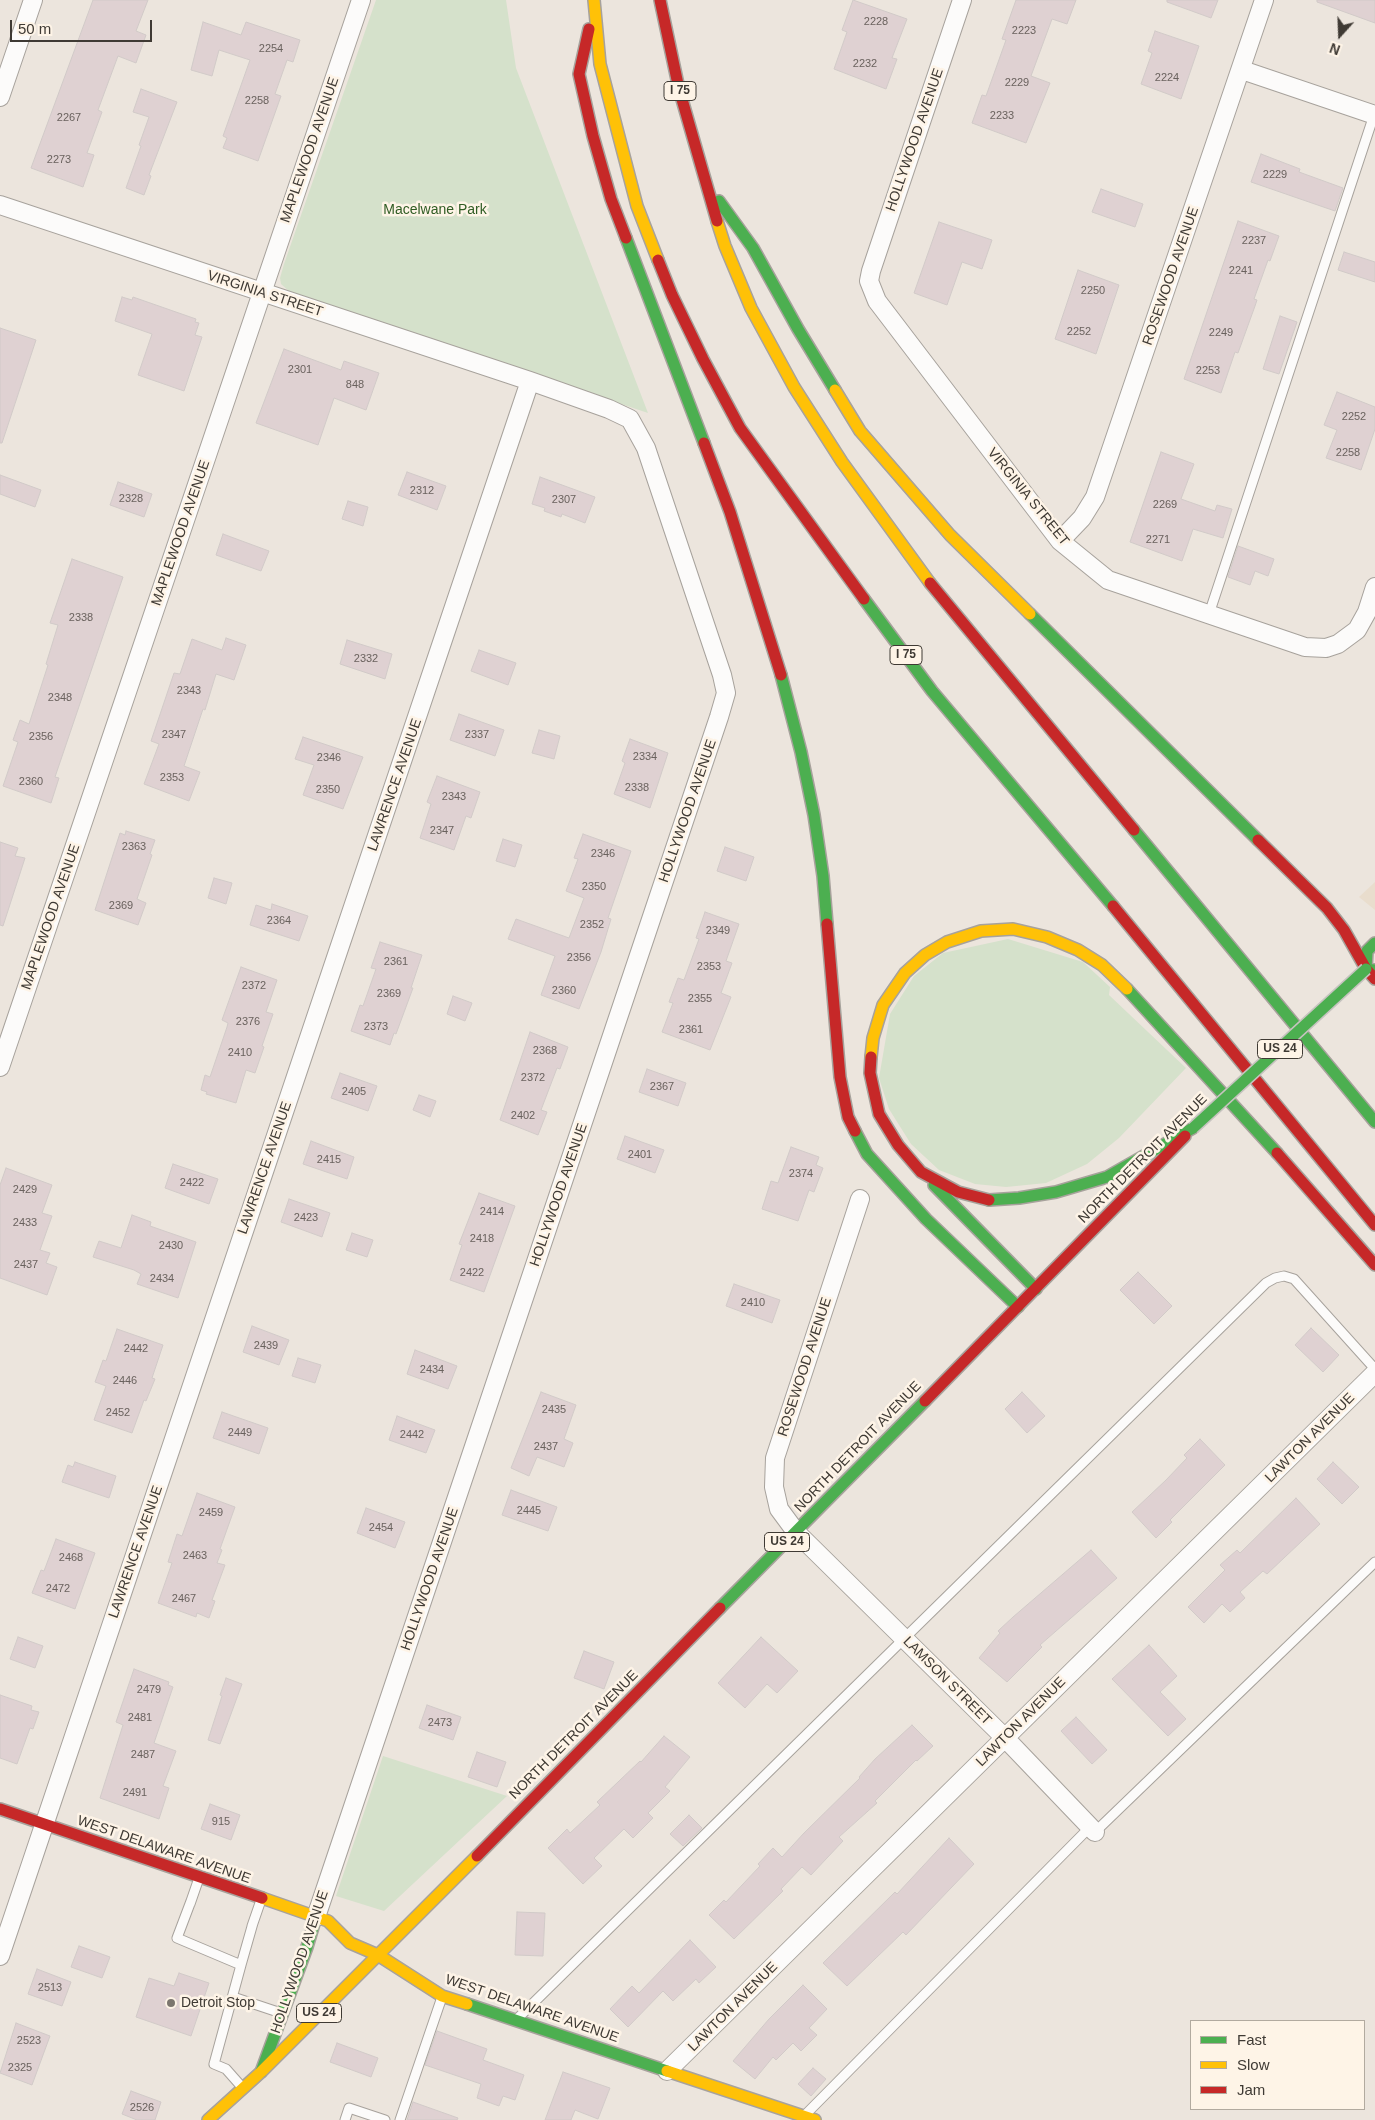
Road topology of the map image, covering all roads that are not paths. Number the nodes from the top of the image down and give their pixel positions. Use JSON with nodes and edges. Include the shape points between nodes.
{"nodes":[{"id":1,"x":33,"y":0,"type":"edge"},
{"id":2,"x":361,"y":0,"type":"edge"},
{"id":3,"x":660,"y":0,"type":"edge"},
{"id":4,"x":962,"y":0,"type":"edge"},
{"id":5,"x":1264,"y":0,"type":"edge"},
{"id":6,"x":594,"y":2,"type":"edge"},
{"id":7,"x":1242,"y":70,"type":"junction"},
{"id":8,"x":0,"y":97,"type":"edge"},
{"id":9,"x":1374,"y":115,"type":"edge"},
{"id":10,"x":704,"y":180,"type":"junction"},
{"id":11,"x":0,"y":205,"type":"edge"},
{"id":12,"x":869,"y":281,"type":"joint"},
{"id":13,"x":262,"y":293,"type":"junction"},
{"id":14,"x":530,"y":380,"type":"junction"},
{"id":15,"x":1060,"y":541,"type":"junction"},
{"id":16,"x":1375,"y":587,"type":"edge"},
{"id":17,"x":1209,"y":614,"type":"junction"},
{"id":18,"x":1375,"y":943,"type":"edge"},
{"id":19,"x":1370,"y":970,"type":"edge"},
{"id":20,"x":1375,"y":979,"type":"edge"},
{"id":21,"x":0,"y":1066,"type":"edge"},
{"id":22,"x":1375,"y":1122,"type":"edge"},
{"id":23,"x":1193,"y":1128,"type":"junction"},
{"id":24,"x":921,"y":1172,"type":"junction"},
{"id":25,"x":860,"y":1199,"type":"dead end"},
{"id":26,"x":1375,"y":1225,"type":"edge"},
{"id":27,"x":1375,"y":1266,"type":"edge"},
{"id":28,"x":1036,"y":1289,"type":"junction"},
{"id":29,"x":1018,"y":1307,"type":"junction"},
{"id":30,"x":1375,"y":1369,"type":"edge"},
{"id":31,"x":1375,"y":1374,"type":"edge"},
{"id":32,"x":796,"y":1532,"type":"junction"},
{"id":33,"x":1375,"y":1562,"type":"edge"},
{"id":34,"x":905,"y":1640,"type":"junction"},
{"id":35,"x":1005,"y":1738,"type":"junction"},
{"id":36,"x":0,"y":1809,"type":"edge"},
{"id":37,"x":45,"y":1825,"type":"junction"},
{"id":38,"x":1092,"y":1830,"type":"junction"},
{"id":39,"x":199,"y":1878,"type":"junction"},
{"id":40,"x":262,"y":1899,"type":"junction"},
{"id":41,"x":316,"y":1917,"type":"junction"},
{"id":42,"x":378,"y":1955,"type":"junction"},
{"id":43,"x":0,"y":1956,"type":"edge"},
{"id":44,"x":241,"y":1965,"type":"junction"},
{"id":45,"x":442,"y":1996,"type":"junction"},
{"id":46,"x":232,"y":1997,"type":"junction"},
{"id":47,"x":283,"y":2014,"type":"junction"},
{"id":48,"x":516,"y":2021,"type":"junction"},
{"id":49,"x":667,"y":2071,"type":"junction"},
{"id":50,"x":261,"y":2072,"type":"junction"},
{"id":51,"x":243,"y":2088,"type":"junction"},
{"id":52,"x":810,"y":2118,"type":"edge"},
{"id":53,"x":208,"y":2120,"type":"edge"},
{"id":54,"x":345,"y":2120,"type":"edge"},
{"id":55,"x":385,"y":2120,"type":"edge"},
{"id":56,"x":400,"y":2120,"type":"edge"}],
"edges":[{"from":1,"to":8,"type":"street"},
{"from":2,"to":13,"type":"street","name":"MAPLEWOOD AVENUE"},
{"from":3,"to":10,"type":"main road","number":"I 75","via":[[679,89]]},
{"from":4,"to":12,"type":"street","name":"HOLLYWOOD AVENUE"},
{"from":5,"to":7,"type":"street","name":"ROSEWOOD AVENUE"},
{"from":6,"to":26,"type":"main road","number":"I 75","via":[[600,64],[637,206],[672,295],[740,428],[932,690]]},
{"from":6,"to":29,"type":"main road","via":[[579,74],[593,136],[611,199],[730,512],[781,674],[801,752],[823,876],[840,1077],[848,1117],[867,1154],[926,1219]]},
{"from":7,"to":9,"type":"street"},
{"from":7,"to":15,"type":"street","name":"ROSEWOOD AVENUE","via":[[1095,498],[1082,518]]},
{"from":9,"to":17,"type":"lane"},
{"from":10,"to":19,"type":"main road","via":[[753,248],[860,431],[950,535],[1327,908]]},
{"from":10,"to":22,"type":"main road","number":"I 75","via":[[725,246],[750,308],[794,387],[842,462],[932,586]]},
{"from":11,"to":13,"type":"street","name":"VIRGINIA STREET"},
{"from":12,"to":15,"type":"street","name":"VIRGINIA STREET","via":[[877,301]]},
{"from":13,"to":14,"type":"street","name":"VIRGINIA STREET"},
{"from":13,"to":21,"type":"street","name":"MAPLEWOOD AVENUE"},
{"from":14,"to":37,"type":"street","name":"LAWRENCE AVENUE"},
{"from":14,"to":41,"type":"street","name":"HOLLYWOOD AVENUE","via":[[630,419],[646,448],[726,693]]},
{"from":15,"to":17,"type":"street","name":"VIRGINIA STREET","via":[[1108,580]]},
{"from":16,"to":17,"type":"street","name":"VIRGINIA STREET","via":[[1357,630],[1338,644],[1326,648],[1305,647]]},
{"from":18,"to":19,"type":"main road","via":[[1367,951]]},
{"from":19,"to":20,"type":"main road"},
{"from":19,"to":23,"type":"main road","name":"NORTH DETROIT AVENUE","number":"US 24","bridge":true},
{"from":23,"to":24,"type":"main road","via":[[1107,1177],[1056,1192],[1019,1198],[989,1200],[958,1192]]},
{"from":23,"to":28,"type":"main road","name":"NORTH DETROIT AVENUE","number":"US 24"},
{"from":24,"to":27,"type":"main road","via":[[898,1145],[879,1114],[870,1073],[873,1038],[883,1005],[906,973],[925,955],[947,942],[981,931],[1013,929],[1047,937],[1078,950],[1102,965],[1124,985]]},
{"from":24,"to":28,"type":"main road"},
{"from":25,"to":32,"type":"street","name":"ROSEWOOD AVENUE","via":[[775,1458],[774,1487],[779,1509]]},
{"from":28,"to":29,"type":"main road","name":"NORTH DETROIT AVENUE","number":"US 24"},
{"from":29,"to":32,"type":"main road","name":"NORTH DETROIT AVENUE","number":"US 24"},
{"from":30,"to":34,"type":"lane","via":[[1294,1279],[1274,1278]]},
{"from":31,"to":35,"type":"street","name":"LAWTON AVENUE"},
{"from":32,"to":34,"type":"street","name":"LAMSON STREET"},
{"from":32,"to":42,"type":"main road","name":"NORTH DETROIT AVENUE","number":"US 24"},
{"from":33,"to":38,"type":"lane"},
{"from":34,"to":35,"type":"street","name":"LAMSON STREET"},
{"from":34,"to":48,"type":"lane"},
{"from":35,"to":38,"type":"street","name":"LAMSON STREET"},
{"from":35,"to":49,"type":"street","name":"LAWTON AVENUE"},
{"from":36,"to":37,"type":"main road","name":"WEST DELAWARE AVENUE"},
{"from":37,"to":39,"type":"main road","name":"WEST DELAWARE AVENUE"},
{"from":37,"to":43,"type":"street","name":"LAWRENCE AVENUE"},
{"from":38,"to":52,"type":"lane"},
{"from":39,"to":40,"type":"main road","name":"WEST DELAWARE AVENUE"},
{"from":39,"to":44,"type":"lane","via":[[177,1938]]},
{"from":40,"to":41,"type":"main road","name":"WEST DELAWARE AVENUE"},
{"from":40,"to":44,"type":"lane"},
{"from":41,"to":42,"type":"main road","name":"WEST DELAWARE AVENUE","via":[[328,1921],[350,1942]]},
{"from":41,"to":47,"type":"main road","name":"HOLLYWOOD AVENUE"},
{"from":42,"to":45,"type":"main road","name":"WEST DELAWARE AVENUE"},
{"from":42,"to":50,"type":"main road","name":"NORTH DETROIT AVENUE","number":"US 24"},
{"from":44,"to":46,"type":"lane"},
{"from":45,"to":48,"type":"main road","name":"WEST DELAWARE AVENUE"},
{"from":45,"to":56,"type":"lane"},
{"from":46,"to":47,"type":"lane"},
{"from":46,"to":51,"type":"lane","via":[[214,2064],[226,2069]]},
{"from":47,"to":50,"type":"main road","name":"HOLLYWOOD AVENUE"},
{"from":48,"to":49,"type":"main road","name":"WEST DELAWARE AVENUE"},
{"from":49,"to":52,"type":"main road","name":"WEST DELAWARE AVENUE"},
{"from":50,"to":51,"type":"main road","name":"NORTH DETROIT AVENUE","number":"US 24"},
{"from":51,"to":53,"type":"main road","name":"NORTH DETROIT AVENUE","number":"US 24"},
{"from":54,"to":55,"type":"lane","via":[[350,2108]]}]}
